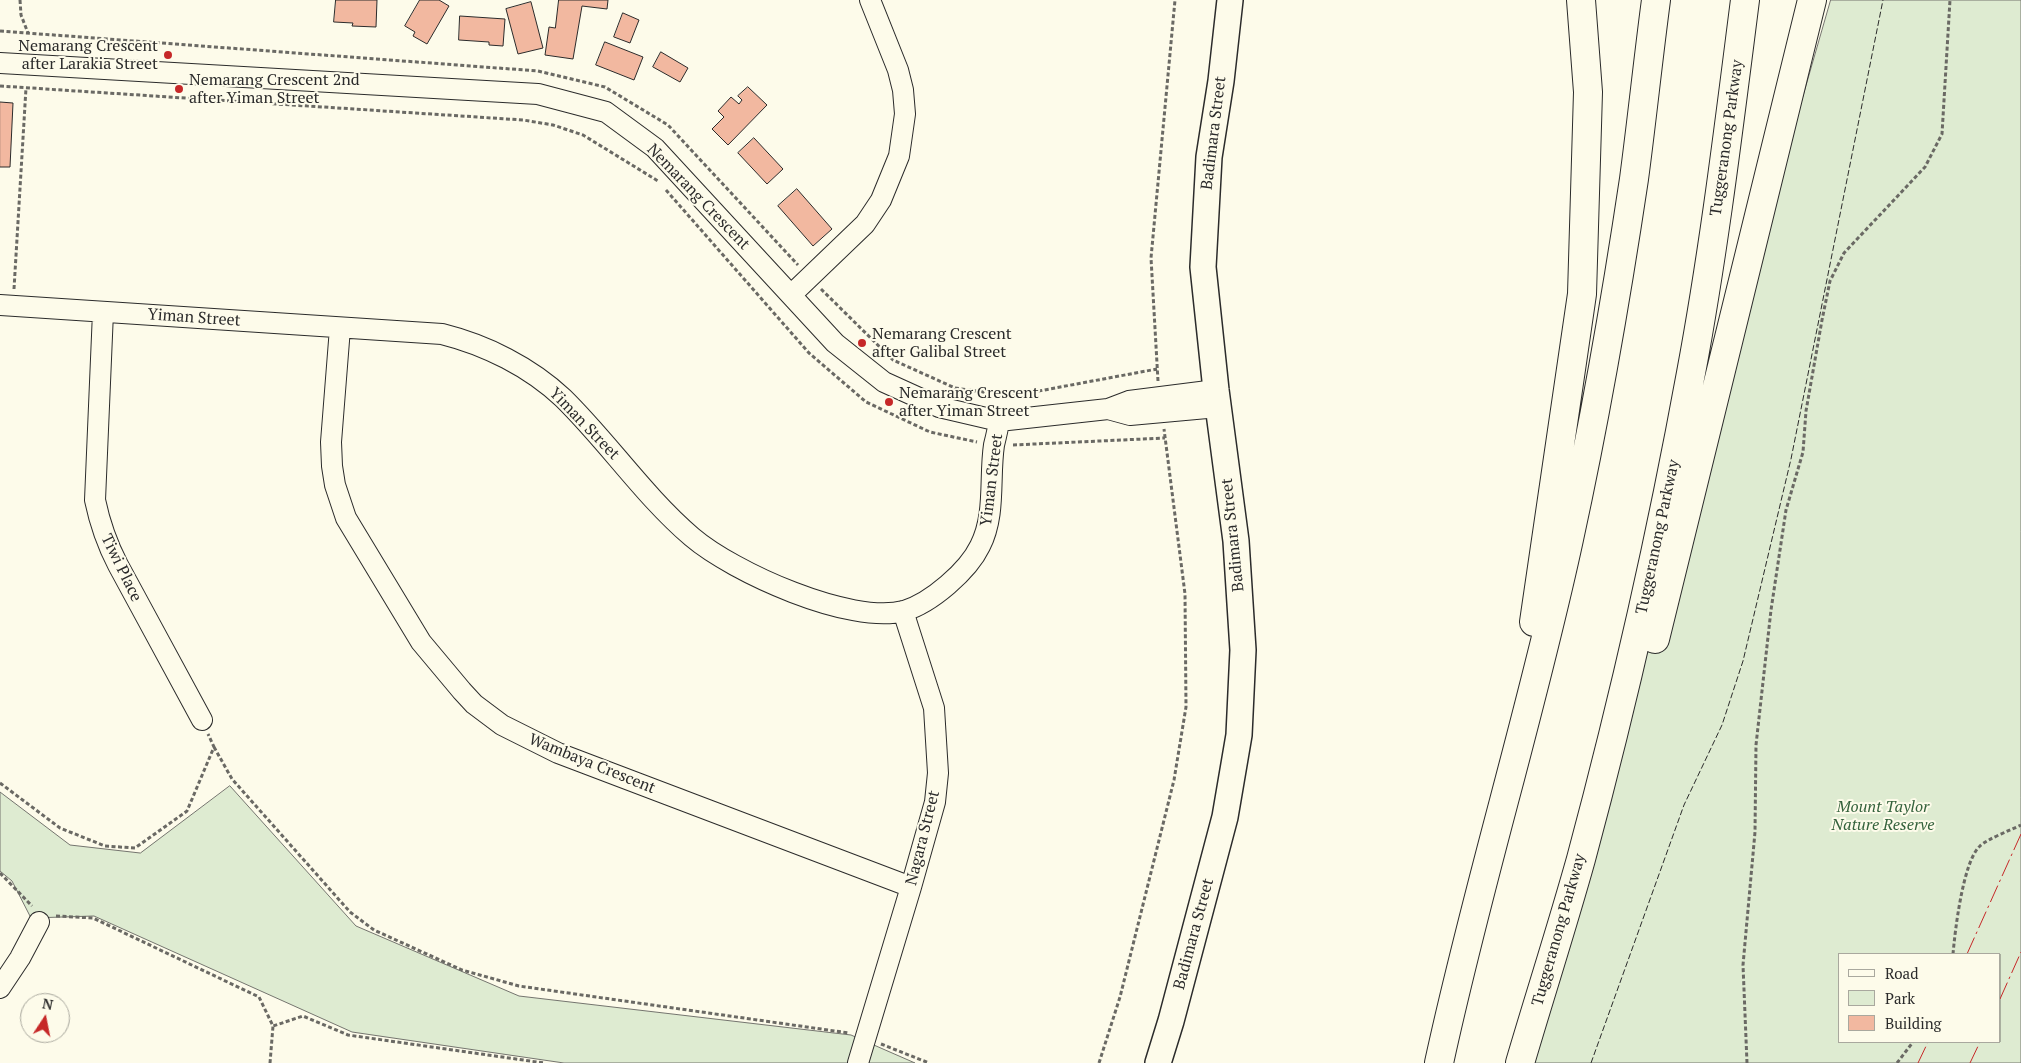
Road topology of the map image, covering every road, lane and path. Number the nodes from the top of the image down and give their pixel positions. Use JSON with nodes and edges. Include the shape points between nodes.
{"nodes":[{"id":1,"x":20,"y":0,"type":"edge"},
{"id":2,"x":870,"y":0,"type":"edge"},
{"id":3,"x":1175,"y":0,"type":"edge"},
{"id":4,"x":1230,"y":0,"type":"edge"},
{"id":5,"x":1581,"y":0,"type":"edge"},
{"id":6,"x":1656,"y":0,"type":"edge"},
{"id":7,"x":1745,"y":0,"type":"edge"},
{"id":8,"x":1812,"y":0,"type":"edge"},
{"id":9,"x":1950,"y":0,"type":"edge"},
{"id":10,"x":0,"y":31,"type":"edge"},
{"id":11,"x":28,"y":33,"type":"junction"},
{"id":12,"x":0,"y":63,"type":"edge"},
{"id":13,"x":27,"y":65,"type":"junction"},
{"id":14,"x":0,"y":86,"type":"edge"},
{"id":15,"x":26,"y":88,"type":"junction"},
{"id":16,"x":523,"y":120,"type":"dead end"},
{"id":17,"x":809,"y":277,"type":"junction"},
{"id":18,"x":791,"y":295,"type":"junction"},
{"id":19,"x":6,"y":305,"type":"edge"},
{"id":20,"x":103,"y":312,"type":"junction"},
{"id":21,"x":340,"y":328,"type":"junction"},
{"id":22,"x":1217,"y":398,"type":"junction"},
{"id":23,"x":999,"y":422,"type":"junction"},
{"id":24,"x":1165,"y":438,"type":"dead end"},
{"id":25,"x":904,"y":611,"type":"junction"},
{"id":26,"x":202,"y":720,"type":"joint"},
{"id":27,"x":214,"y":747,"type":"junction"},
{"id":28,"x":1519,"y":750,"type":"junction"},
{"id":29,"x":0,"y":783,"type":"edge"},
{"id":30,"x":2021,"y":825,"type":"edge"},
{"id":31,"x":1580,"y":860,"type":"junction"},
{"id":32,"x":0,"y":873,"type":"edge"},
{"id":33,"x":911,"y":886,"type":"junction"},
{"id":34,"x":39,"y":922,"type":"junction"},
{"id":35,"x":1953,"y":953,"type":"edge"},
{"id":36,"x":0,"y":988,"type":"edge"},
{"id":37,"x":272,"y":1026,"type":"junction"},
{"id":38,"x":865,"y":1038,"type":"junction"},
{"id":39,"x":1912,"y":1043,"type":"edge"},
{"id":40,"x":270,"y":1063,"type":"edge"},
{"id":41,"x":544,"y":1063,"type":"edge"},
{"id":42,"x":858,"y":1063,"type":"edge"},
{"id":43,"x":929,"y":1063,"type":"edge"},
{"id":44,"x":1099,"y":1063,"type":"edge"},
{"id":45,"x":1158,"y":1063,"type":"edge"},
{"id":46,"x":1439,"y":1063,"type":"edge"},
{"id":47,"x":1520,"y":1063,"type":"edge"},
{"id":48,"x":1746,"y":1063,"type":"edge"},
{"id":49,"x":1897,"y":1063,"type":"edge"}],
"edges":[{"from":1,"to":11,"type":"path","via":[[21,15]]},
{"from":2,"to":17,"type":"street","via":[[903,90],[905,114],[899,156],[881,200],[865,224]]},
{"from":3,"to":17,"type":"path","via":[[1151,258],[1157,369],[1012,396],[955,388],[893,360]]},
{"from":4,"to":22,"type":"main road","name":"Badimara Street","via":[[1209,158],[1203,267]]},
{"from":5,"to":28,"type":"highway","via":[[1588,92],[1582,294],[1526,664]]},
{"from":6,"to":28,"type":"highway","via":[[1634,178],[1604,363],[1565,558]]},
{"from":7,"to":31,"type":"highway","name":"Tuggeranong Parkway","via":[[1723,172],[1691,373],[1649,583]]},
{"from":8,"to":31,"type":"highway","via":[[1642,690],[1608,812]]},
{"from":9,"to":48,"type":"path","via":[[1942,134],[1925,167],[1844,253],[1830,281],[1822,320],[1806,411],[1803,452],[1786,510],[1756,745],[1755,832],[1743,965]]},
{"from":10,"to":11,"type":"path"},
{"from":11,"to":17,"type":"path","via":[[538,71],[605,86],[668,125]]},
{"from":12,"to":13,"type":"street","name":"Nemarang Crescent"},
{"from":13,"to":15,"type":"path"},
{"from":13,"to":18,"type":"street","name":"Nemarang Crescent","via":[[538,94],[606,112],[655,148]]},
{"from":14,"to":15,"type":"path"},
{"from":15,"to":16,"type":"path"},
{"from":15,"to":19,"type":"path"},
{"from":17,"to":18,"type":"street"},
{"from":18,"to":23,"type":"street","name":"Nemarang Crescent","via":[[835,343],[884,382],[939,407]]},
{"from":19,"to":20,"type":"street","name":"Yiman Street"},
{"from":20,"to":21,"type":"street","name":"Yiman Street"},
{"from":20,"to":26,"type":"street","name":"Tiwi Place","via":[[95,500],[100,524],[107,544]]},
{"from":21,"to":25,"type":"street","name":"Yiman Street","via":[[442,334],[475,344],[507,359],[563,398],[672,518],[710,552],[770,583],[818,600],[866,612]]},
{"from":21,"to":33,"type":"street","name":"Wambaya Crescent","via":[[331,442],[339,499],[346,518],[421,642],[474,704],[502,725],[558,753]]},
{"from":22,"to":23,"type":"street","name":"Nemarang Crescent","via":[[1130,415],[1108,409]]},
{"from":22,"to":45,"type":"main road","name":"Badimara Street","via":[[1236,541],[1244,650],[1239,735],[1225,817]]},
{"from":23,"to":25,"type":"street","name":"Yiman Street","via":[[994,445],[989,516],[981,544],[953,580]]},
{"from":24,"to":44,"type":"path","via":[[1185,594],[1186,707],[1174,780],[1120,998]]},
{"from":25,"to":33,"type":"street","name":"Nagara Street","via":[[934,708],[938,773],[935,802]]},
{"from":26,"to":27,"type":"path"},
{"from":27,"to":29,"type":"path","via":[[187,811],[135,848],[105,846],[60,828]]},
{"from":27,"to":38,"type":"path","via":[[232,779],[350,912],[374,930],[462,970],[519,986],[852,1033]]},
{"from":28,"to":46,"type":"highway","via":[[1478,900]]},
{"from":30,"to":35,"type":"path","via":[[1979,846],[1968,866]]},
{"from":31,"to":47,"type":"highway","name":"Tuggeranong Parkway"},
{"from":32,"to":34,"type":"path","via":[[34,908]]},
{"from":33,"to":38,"type":"street","name":"Nagara Street"},
{"from":34,"to":36,"type":"street"},
{"from":34,"to":37,"type":"path","via":[[52,916],[93,918],[259,997]]},
{"from":37,"to":40,"type":"path"},
{"from":37,"to":41,"type":"path","via":[[303,1016],[348,1035]]},
{"from":38,"to":42,"type":"street","name":"Nagara Street"},
{"from":38,"to":43,"type":"path"},
{"from":39,"to":49,"type":"path"}]}
